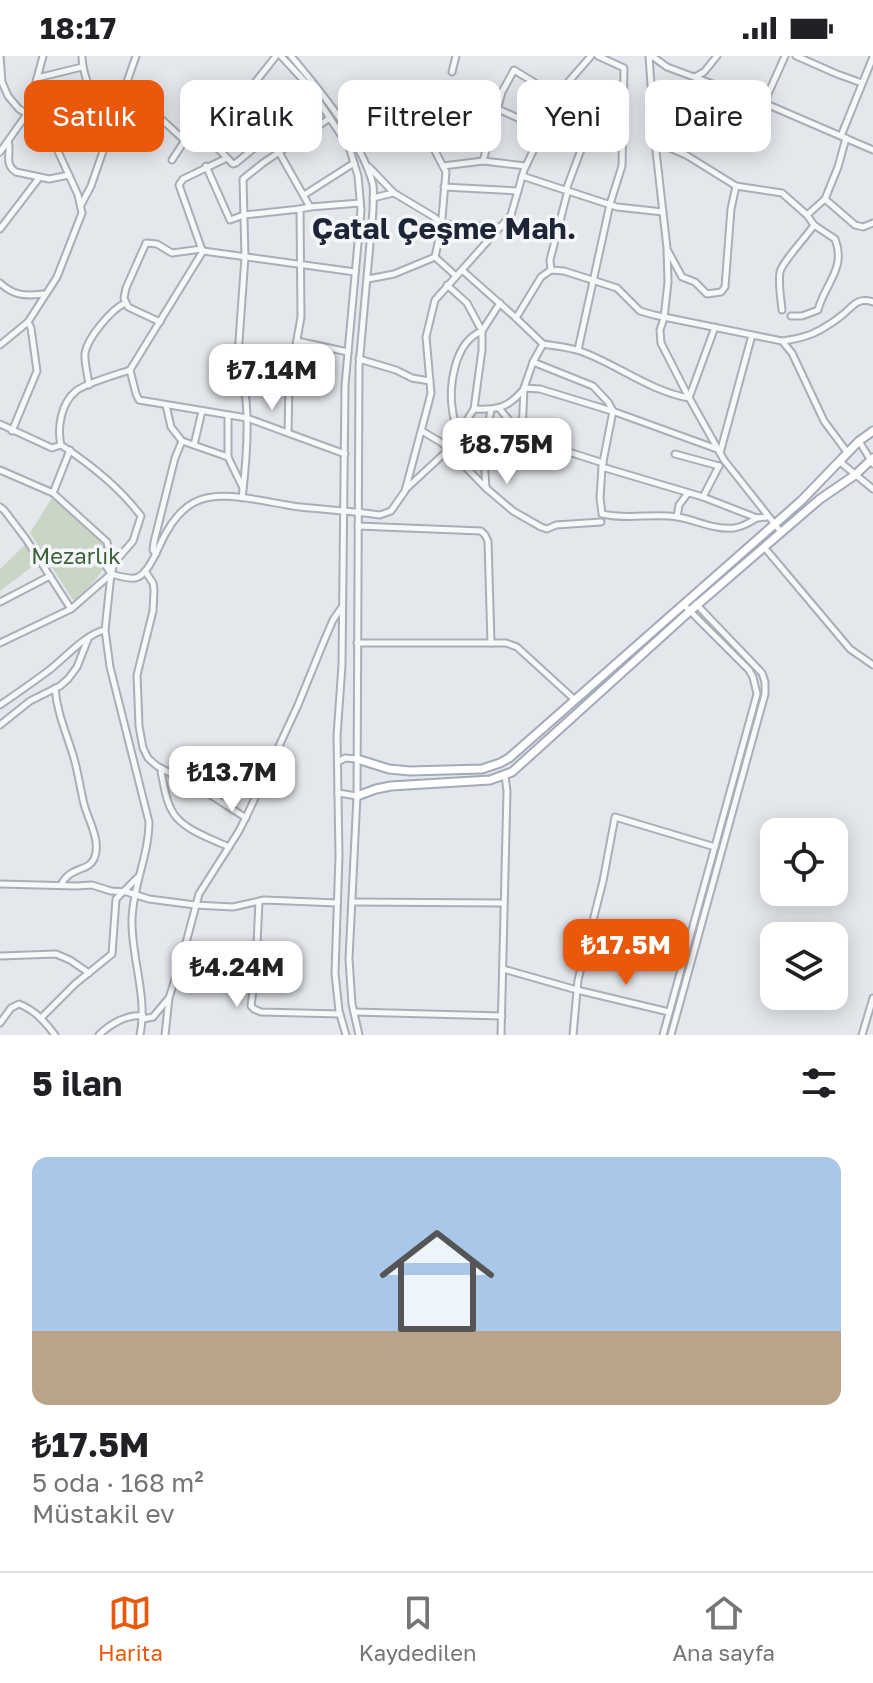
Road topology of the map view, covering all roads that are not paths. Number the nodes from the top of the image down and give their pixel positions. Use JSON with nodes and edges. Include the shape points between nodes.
{"nodes":[{"id":1,"x":0,"y":56,"type":"edge"},
{"id":2,"x":43,"y":56,"type":"edge"},
{"id":3,"x":82,"y":56,"type":"edge"},
{"id":4,"x":136,"y":56,"type":"edge"},
{"id":5,"x":279,"y":56,"type":"edge"},
{"id":6,"x":291,"y":56,"type":"edge"},
{"id":7,"x":456,"y":56,"type":"edge"},
{"id":8,"x":591,"y":56,"type":"edge"},
{"id":9,"x":598,"y":56,"type":"edge"},
{"id":10,"x":651,"y":56,"type":"edge"},
{"id":11,"x":717,"y":56,"type":"edge"},
{"id":12,"x":785,"y":56,"type":"edge"},
{"id":13,"x":796,"y":56,"type":"edge"},
{"id":14,"x":873,"y":57,"type":"edge"},
{"id":15,"x":82,"y":67,"type":"junction"},
{"id":16,"x":452,"y":72,"type":"dead end"},
{"id":17,"x":694,"y":77,"type":"junction"},
{"id":18,"x":36,"y":79,"type":"joint"},
{"id":19,"x":87,"y":80,"type":"edge"},
{"id":20,"x":128,"y":80,"type":"edge"},
{"id":21,"x":258,"y":80,"type":"edge"},
{"id":22,"x":530,"y":80,"type":"edge"},
{"id":23,"x":569,"y":80,"type":"edge"},
{"id":24,"x":652,"y":80,"type":"edge"},
{"id":25,"x":702,"y":80,"type":"edge"},
{"id":26,"x":1,"y":82,"type":"edge"},
{"id":27,"x":862,"y":83,"type":"junction"},
{"id":28,"x":771,"y":87,"type":"edge"},
{"id":29,"x":501,"y":96,"type":"edge"},
{"id":30,"x":771,"y":106,"type":"edge"},
{"id":31,"x":24,"y":112,"type":"edge"},
{"id":32,"x":330,"y":118,"type":"junction"},
{"id":33,"x":164,"y":122,"type":"edge"},
{"id":34,"x":24,"y":123,"type":"edge"},
{"id":35,"x":322,"y":123,"type":"edge"},
{"id":36,"x":180,"y":136,"type":"edge"},
{"id":37,"x":844,"y":137,"type":"junction"},
{"id":38,"x":8,"y":141,"type":"junction"},
{"id":39,"x":180,"y":147,"type":"edge"},
{"id":40,"x":873,"y":150,"type":"edge"},
{"id":41,"x":0,"y":152,"type":"edge"},
{"id":42,"x":58,"y":152,"type":"edge"},
{"id":43,"x":103,"y":152,"type":"edge"},
{"id":44,"x":221,"y":152,"type":"edge"},
{"id":45,"x":249,"y":152,"type":"edge"},
{"id":46,"x":279,"y":152,"type":"joint"},
{"id":47,"x":436,"y":152,"type":"edge"},
{"id":48,"x":486,"y":152,"type":"edge"},
{"id":49,"x":532,"y":152,"type":"edge"},
{"id":50,"x":580,"y":152,"type":"edge"},
{"id":51,"x":656,"y":152,"type":"edge"},
{"id":52,"x":679,"y":152,"type":"edge"},
{"id":53,"x":227,"y":158,"type":"junction"},
{"id":54,"x":172,"y":160,"type":"dead end"},
{"id":55,"x":483,"y":161,"type":"junction"},
{"id":56,"x":354,"y":163,"type":"junction"},
{"id":57,"x":365,"y":164,"type":"junction"},
{"id":58,"x":206,"y":166,"type":"junction"},
{"id":59,"x":443,"y":166,"type":"junction"},
{"id":60,"x":526,"y":166,"type":"junction"},
{"id":61,"x":69,"y":175,"type":"junction"},
{"id":62,"x":522,"y":176,"type":"junction"},
{"id":63,"x":39,"y":178,"type":"junction"},
{"id":64,"x":736,"y":186,"type":"junction"},
{"id":65,"x":444,"y":187,"type":"junction"},
{"id":66,"x":567,"y":190,"type":"junction"},
{"id":67,"x":518,"y":191,"type":"junction"},
{"id":68,"x":394,"y":193,"type":"junction"},
{"id":69,"x":304,"y":195,"type":"junction"},
{"id":70,"x":373,"y":198,"type":"junction"},
{"id":71,"x":825,"y":199,"type":"junction"},
{"id":72,"x":360,"y":203,"type":"junction"},
{"id":73,"x":610,"y":204,"type":"junction"},
{"id":74,"x":81,"y":207,"type":"junction"},
{"id":75,"x":310,"y":207,"type":"junction"},
{"id":76,"x":300,"y":209,"type":"junction"},
{"id":77,"x":663,"y":212,"type":"junction"},
{"id":78,"x":244,"y":215,"type":"junction"},
{"id":79,"x":807,"y":215,"type":"junction"},
{"id":80,"x":873,"y":223,"type":"edge"},
{"id":81,"x":442,"y":224,"type":"junction"},
{"id":82,"x":814,"y":225,"type":"junction"},
{"id":83,"x":501,"y":227,"type":"junction"},
{"id":84,"x":0,"y":229,"type":"edge"},
{"id":85,"x":667,"y":248,"type":"junction"},
{"id":86,"x":202,"y":250,"type":"junction"},
{"id":87,"x":245,"y":257,"type":"junction"},
{"id":88,"x":435,"y":257,"type":"junction"},
{"id":89,"x":300,"y":264,"type":"junction"},
{"id":90,"x":462,"y":270,"type":"junction"},
{"id":91,"x":551,"y":270,"type":"junction"},
{"id":92,"x":355,"y":272,"type":"junction"},
{"id":93,"x":456,"y":276,"type":"junction"},
{"id":94,"x":367,"y":279,"type":"junction"},
{"id":95,"x":592,"y":281,"type":"junction"},
{"id":96,"x":0,"y":283,"type":"edge"},
{"id":97,"x":447,"y":285,"type":"junction"},
{"id":98,"x":44,"y":294,"type":"junction"},
{"id":99,"x":873,"y":302,"type":"edge"},
{"id":100,"x":125,"y":303,"type":"junction"},
{"id":101,"x":500,"y":303,"type":"junction"},
{"id":102,"x":782,"y":310,"type":"dead end"},
{"id":103,"x":791,"y":316,"type":"dead end"},
{"id":104,"x":516,"y":318,"type":"junction"},
{"id":105,"x":664,"y":318,"type":"junction"},
{"id":106,"x":28,"y":322,"type":"junction"},
{"id":107,"x":160,"y":322,"type":"junction"},
{"id":108,"x":716,"y":327,"type":"junction"},
{"id":109,"x":482,"y":331,"type":"junction"},
{"id":110,"x":752,"y":335,"type":"junction"},
{"id":111,"x":297,"y":341,"type":"junction"},
{"id":112,"x":782,"y":341,"type":"junction"},
{"id":113,"x":543,"y":344,"type":"junction"},
{"id":114,"x":0,"y":345,"type":"edge"},
{"id":115,"x":578,"y":350,"type":"junction"},
{"id":116,"x":348,"y":352,"type":"junction"},
{"id":117,"x":359,"y":359,"type":"junction"},
{"id":118,"x":533,"y":362,"type":"junction"},
{"id":119,"x":130,"y":370,"type":"junction"},
{"id":120,"x":430,"y":381,"type":"junction"},
{"id":121,"x":89,"y":385,"type":"junction"},
{"id":122,"x":524,"y":388,"type":"junction"},
{"id":123,"x":689,"y":398,"type":"junction"},
{"id":124,"x":166,"y":405,"type":"junction"},
{"id":125,"x":499,"y":408,"type":"junction"},
{"id":126,"x":474,"y":409,"type":"junction"},
{"id":127,"x":491,"y":410,"type":"junction"},
{"id":128,"x":202,"y":411,"type":"junction"},
{"id":129,"x":613,"y":411,"type":"junction"},
{"id":130,"x":228,"y":415,"type":"junction"},
{"id":131,"x":247,"y":418,"type":"junction"},
{"id":132,"x":0,"y":424,"type":"edge"},
{"id":133,"x":12,"y":431,"type":"junction"},
{"id":134,"x":422,"y":431,"type":"junction"},
{"id":135,"x":873,"y":431,"type":"edge"},
{"id":136,"x":460,"y":432,"type":"junction"},
{"id":137,"x":288,"y":433,"type":"junction"},
{"id":138,"x":508,"y":436,"type":"dead end"},
{"id":139,"x":522,"y":437,"type":"junction"},
{"id":140,"x":182,"y":441,"type":"junction"},
{"id":141,"x":859,"y":441,"type":"junction"},
{"id":142,"x":61,"y":445,"type":"junction"},
{"id":143,"x":194,"y":445,"type":"junction"},
{"id":144,"x":70,"y":450,"type":"junction"},
{"id":145,"x":448,"y":450,"type":"junction"},
{"id":146,"x":847,"y":452,"type":"junction"},
{"id":147,"x":721,"y":453,"type":"junction"},
{"id":148,"x":345,"y":454,"type":"junction"},
{"id":149,"x":675,"y":454,"type":"dead end"},
{"id":150,"x":521,"y":455,"type":"dead end"},
{"id":151,"x":228,"y":457,"type":"junction"},
{"id":152,"x":838,"y":461,"type":"junction"},
{"id":153,"x":872,"y":461,"type":"edge"},
{"id":154,"x":602,"y":465,"type":"junction"},
{"id":155,"x":719,"y":466,"type":"junction"},
{"id":156,"x":0,"y":470,"type":"edge"},
{"id":157,"x":855,"y":475,"type":"junction"},
{"id":158,"x":486,"y":488,"type":"junction"},
{"id":159,"x":243,"y":489,"type":"junction"},
{"id":160,"x":406,"y":489,"type":"junction"},
{"id":161,"x":873,"y":489,"type":"edge"},
{"id":162,"x":53,"y":493,"type":"junction"},
{"id":163,"x":688,"y":493,"type":"junction"},
{"id":164,"x":703,"y":497,"type":"junction"},
{"id":165,"x":242,"y":498,"type":"junction"},
{"id":166,"x":0,"y":507,"type":"edge"},
{"id":167,"x":345,"y":512,"type":"junction"},
{"id":168,"x":359,"y":512,"type":"junction"},
{"id":169,"x":677,"y":517,"type":"junction"},
{"id":170,"x":757,"y":518,"type":"junction"},
{"id":171,"x":771,"y":520,"type":"junction"},
{"id":172,"x":601,"y":522,"type":"dead end"},
{"id":173,"x":358,"y":526,"type":"junction"},
{"id":174,"x":781,"y":532,"type":"junction"},
{"id":175,"x":764,"y":547,"type":"junction"},
{"id":176,"x":156,"y":554,"type":"junction"},
{"id":177,"x":145,"y":571,"type":"junction"},
{"id":178,"x":111,"y":574,"type":"junction"},
{"id":179,"x":50,"y":576,"type":"junction"},
{"id":180,"x":0,"y":602,"type":"edge"},
{"id":181,"x":694,"y":602,"type":"junction"},
{"id":182,"x":343,"y":607,"type":"junction"},
{"id":183,"x":687,"y":608,"type":"junction"},
{"id":184,"x":71,"y":609,"type":"junction"},
{"id":185,"x":105,"y":630,"type":"junction"},
{"id":186,"x":88,"y":638,"type":"junction"},
{"id":187,"x":0,"y":643,"type":"edge"},
{"id":188,"x":357,"y":643,"type":"junction"},
{"id":189,"x":491,"y":643,"type":"junction"},
{"id":190,"x":873,"y":665,"type":"edge"},
{"id":191,"x":55,"y":688,"type":"junction"},
{"id":192,"x":575,"y":701,"type":"junction"},
{"id":193,"x":0,"y":705,"type":"edge"},
{"id":194,"x":0,"y":725,"type":"edge"},
{"id":195,"x":357,"y":759,"type":"junction"},
{"id":196,"x":338,"y":762,"type":"junction"},
{"id":197,"x":162,"y":769,"type":"junction"},
{"id":198,"x":505,"y":776,"type":"junction"},
{"id":199,"x":338,"y":793,"type":"junction"},
{"id":200,"x":357,"y":796,"type":"junction"},
{"id":201,"x":246,"y":818,"type":"junction"},
{"id":202,"x":229,"y":847,"type":"junction"},
{"id":203,"x":715,"y":847,"type":"junction"},
{"id":204,"x":141,"y":874,"type":"junction"},
{"id":205,"x":0,"y":884,"type":"edge"},
{"id":206,"x":61,"y":885,"type":"junction"},
{"id":207,"x":123,"y":892,"type":"junction"},
{"id":208,"x":135,"y":893,"type":"junction"},
{"id":209,"x":259,"y":901,"type":"junction"},
{"id":210,"x":352,"y":902,"type":"junction"},
{"id":211,"x":337,"y":903,"type":"junction"},
{"id":212,"x":503,"y":903,"type":"junction"},
{"id":213,"x":195,"y":905,"type":"junction"},
{"id":214,"x":0,"y":956,"type":"edge"},
{"id":215,"x":503,"y":969,"type":"junction"},
{"id":216,"x":89,"y":973,"type":"junction"},
{"id":217,"x":577,"y":990,"type":"junction"},
{"id":218,"x":169,"y":998,"type":"junction"},
{"id":219,"x":873,"y":998,"type":"edge"},
{"id":220,"x":354,"y":1012,"type":"junction"},
{"id":221,"x":669,"y":1012,"type":"junction"},
{"id":222,"x":340,"y":1014,"type":"junction"},
{"id":223,"x":502,"y":1016,"type":"junction"},
{"id":224,"x":143,"y":1017,"type":"junction"},
{"id":225,"x":41,"y":1018,"type":"junction"},
{"id":226,"x":0,"y":1023,"type":"edge"},
{"id":227,"x":55,"y":1035,"type":"edge"},
{"id":228,"x":99,"y":1035,"type":"edge"},
{"id":229,"x":140,"y":1035,"type":"edge"},
{"id":230,"x":165,"y":1035,"type":"edge"},
{"id":231,"x":346,"y":1035,"type":"edge"},
{"id":232,"x":359,"y":1035,"type":"edge"},
{"id":233,"x":501,"y":1035,"type":"edge"},
{"id":234,"x":573,"y":1035,"type":"edge"},
{"id":235,"x":663,"y":1035,"type":"edge"},
{"id":236,"x":671,"y":1035,"type":"edge"},
{"id":237,"x":862,"y":1035,"type":"edge"}],
"edges":[{"from":1,"to":26,"type":"street"},
{"from":2,"to":18,"type":"street"},
{"from":3,"to":15,"type":"street"},
{"from":4,"to":20,"type":"street"},
{"from":5,"to":21,"type":"street"},
{"from":5,"to":32,"type":"street"},
{"from":6,"to":57,"type":"street","via":[[329,104]]},
{"from":7,"to":16,"type":"street"},
{"from":8,"to":23,"type":"street"},
{"from":9,"to":73,"type":"street","via":[[624,68],[622,166]]},
{"from":10,"to":17,"type":"street"},
{"from":10,"to":24,"type":"street"},
{"from":11,"to":17,"type":"street"},
{"from":12,"to":28,"type":"street"},
{"from":13,"to":27,"type":"street"},
{"from":14,"to":27,"type":"street"},
{"from":15,"to":18,"type":"street"},
{"from":15,"to":19,"type":"street"},
{"from":17,"to":25,"type":"street"},
{"from":22,"to":29,"type":"street","via":[[514,70]]},
{"from":26,"to":31,"type":"street"},
{"from":27,"to":37,"type":"street"},
{"from":30,"to":37,"type":"street"},
{"from":32,"to":35,"type":"street"},
{"from":32,"to":56,"type":"street"},
{"from":33,"to":36,"type":"street"},
{"from":34,"to":38,"type":"street"},
{"from":37,"to":40,"type":"street"},
{"from":37,"to":71,"type":"street"},
{"from":38,"to":41,"type":"street"},
{"from":38,"to":63,"type":"street","via":[[11,169]]},
{"from":39,"to":54,"type":"street"},
{"from":42,"to":61,"type":"street"},
{"from":43,"to":74,"type":"street"},
{"from":44,"to":53,"type":"street"},
{"from":45,"to":53,"type":"street","via":[[233,164]]},
{"from":46,"to":69,"type":"street"},
{"from":46,"to":78,"type":"street","via":[[243,179]]},
{"from":47,"to":59,"type":"street"},
{"from":48,"to":55,"type":"street"},
{"from":49,"to":60,"type":"street"},
{"from":50,"to":66,"type":"street"},
{"from":51,"to":77,"type":"street"},
{"from":52,"to":64,"type":"street"},
{"from":53,"to":58,"type":"street"},
{"from":55,"to":59,"type":"street"},
{"from":55,"to":60,"type":"street"},
{"from":56,"to":69,"type":"street"},
{"from":56,"to":72,"type":"street"},
{"from":57,"to":68,"type":"street"},
{"from":57,"to":70,"type":"street"},
{"from":58,"to":78,"type":"street","via":[[230,220]]},
{"from":58,"to":86,"type":"street","via":[[178,188]]},
{"from":59,"to":65,"type":"street"},
{"from":60,"to":62,"type":"street"},
{"from":61,"to":63,"type":"street"},
{"from":61,"to":74,"type":"street"},
{"from":62,"to":66,"type":"street"},
{"from":62,"to":67,"type":"street"},
{"from":63,"to":84,"type":"street"},
{"from":64,"to":79,"type":"street","via":[[782,193]]},
{"from":64,"to":85,"type":"street","via":[[721,292],[707,294],[682,277]]},
{"from":65,"to":67,"type":"street"},
{"from":65,"to":81,"type":"street"},
{"from":66,"to":73,"type":"street"},
{"from":66,"to":91,"type":"street"},
{"from":67,"to":83,"type":"street"},
{"from":68,"to":70,"type":"street"},
{"from":68,"to":81,"type":"street"},
{"from":69,"to":75,"type":"street"},
{"from":70,"to":94,"type":"street"},
{"from":71,"to":79,"type":"street"},
{"from":71,"to":80,"type":"street","via":[[855,225]]},
{"from":72,"to":75,"type":"street"},
{"from":72,"to":92,"type":"street"},
{"from":73,"to":77,"type":"street"},
{"from":73,"to":95,"type":"street"},
{"from":74,"to":98,"type":"street","via":[[63,265]]},
{"from":75,"to":76,"type":"street"},
{"from":76,"to":78,"type":"street"},
{"from":76,"to":89,"type":"street"},
{"from":77,"to":85,"type":"street"},
{"from":78,"to":87,"type":"street"},
{"from":79,"to":82,"type":"street"},
{"from":81,"to":83,"type":"street"},
{"from":81,"to":88,"type":"street"},
{"from":82,"to":102,"type":"street","via":[[780,271]]},
{"from":82,"to":103,"type":"street","via":[[835,239],[837,269],[818,310]]},
{"from":83,"to":90,"type":"street"},
{"from":85,"to":105,"type":"street"},
{"from":86,"to":87,"type":"street"},
{"from":86,"to":100,"type":"street","via":[[172,253],[146,243],[126,288]]},
{"from":86,"to":107,"type":"street"},
{"from":87,"to":89,"type":"street"},
{"from":87,"to":131,"type":"street","via":[[237,369]]},
{"from":88,"to":93,"type":"street"},
{"from":88,"to":94,"type":"street"},
{"from":89,"to":92,"type":"street"},
{"from":89,"to":111,"type":"street"},
{"from":90,"to":93,"type":"street"},
{"from":90,"to":101,"type":"street"},
{"from":91,"to":95,"type":"street"},
{"from":91,"to":104,"type":"street"},
{"from":92,"to":116,"type":"street"},
{"from":93,"to":97,"type":"street"},
{"from":94,"to":117,"type":"street"},
{"from":95,"to":105,"type":"street","via":[[617,288],[640,311]]},
{"from":95,"to":115,"type":"street"},
{"from":96,"to":98,"type":"street","via":[[21,296]]},
{"from":97,"to":109,"type":"street","via":[[467,303]]},
{"from":97,"to":120,"type":"street","via":[[435,300],[426,337]]},
{"from":98,"to":106,"type":"street"},
{"from":99,"to":112,"type":"street","via":[[858,301],[822,329]]},
{"from":100,"to":107,"type":"street"},
{"from":100,"to":121,"type":"street","via":[[87,346]]},
{"from":101,"to":104,"type":"street"},
{"from":101,"to":109,"type":"street"},
{"from":104,"to":113,"type":"street"},
{"from":105,"to":108,"type":"street"},
{"from":105,"to":123,"type":"street","via":[[661,343]]},
{"from":106,"to":114,"type":"street"},
{"from":106,"to":133,"type":"street","via":[[37,371]]},
{"from":107,"to":119,"type":"street"},
{"from":108,"to":110,"type":"street"},
{"from":108,"to":123,"type":"street"},
{"from":109,"to":126,"type":"street"},
{"from":109,"to":136,"type":"street","via":[[463,346],[453,372],[453,415]]},
{"from":110,"to":112,"type":"street"},
{"from":110,"to":147,"type":"street"},
{"from":111,"to":116,"type":"street"},
{"from":111,"to":137,"type":"street"},
{"from":112,"to":146,"type":"street","via":[[824,421]]},
{"from":113,"to":115,"type":"street"},
{"from":113,"to":118,"type":"street"},
{"from":115,"to":123,"type":"street"},
{"from":116,"to":148,"type":"street"},
{"from":117,"to":120,"type":"street"},
{"from":117,"to":168,"type":"street"},
{"from":118,"to":122,"type":"street"},
{"from":118,"to":129,"type":"street","via":[[593,386]]},
{"from":119,"to":121,"type":"street"},
{"from":119,"to":124,"type":"street","via":[[139,400]]},
{"from":120,"to":134,"type":"street"},
{"from":121,"to":142,"type":"street","via":[[65,405]]},
{"from":122,"to":125,"type":"street"},
{"from":122,"to":129,"type":"street"},
{"from":122,"to":139,"type":"street"},
{"from":123,"to":147,"type":"street"},
{"from":124,"to":128,"type":"street"},
{"from":124,"to":140,"type":"street","via":[[171,427]]},
{"from":125,"to":127,"type":"street"},
{"from":125,"to":139,"type":"street"},
{"from":126,"to":127,"type":"street"},
{"from":126,"to":136,"type":"street"},
{"from":127,"to":158,"type":"street","via":[[483,460]]},
{"from":128,"to":130,"type":"street"},
{"from":128,"to":143,"type":"street"},
{"from":129,"to":147,"type":"street"},
{"from":129,"to":154,"type":"street"},
{"from":130,"to":131,"type":"street"},
{"from":130,"to":151,"type":"street"},
{"from":131,"to":137,"type":"street"},
{"from":131,"to":159,"type":"street"},
{"from":132,"to":133,"type":"street"},
{"from":133,"to":142,"type":"street","via":[[52,448]]},
{"from":134,"to":145,"type":"street"},
{"from":134,"to":160,"type":"street"},
{"from":135,"to":141,"type":"main road"},
{"from":136,"to":145,"type":"street"},
{"from":137,"to":148,"type":"street"},
{"from":138,"to":139,"type":"street"},
{"from":139,"to":150,"type":"street"},
{"from":139,"to":154,"type":"street"},
{"from":140,"to":143,"type":"street"},
{"from":140,"to":176,"type":"street","via":[[154,542]]},
{"from":141,"to":146,"type":"main road"},
{"from":141,"to":153,"type":"street"},
{"from":142,"to":144,"type":"street"},
{"from":143,"to":151,"type":"street"},
{"from":144,"to":162,"type":"street"},
{"from":144,"to":178,"type":"street","via":[[141,516],[133,541]]},
{"from":145,"to":158,"type":"street"},
{"from":145,"to":160,"type":"street"},
{"from":146,"to":152,"type":"main road"},
{"from":147,"to":155,"type":"street"},
{"from":147,"to":171,"type":"street"},
{"from":148,"to":167,"type":"street"},
{"from":149,"to":155,"type":"street"},
{"from":151,"to":159,"type":"street"},
{"from":152,"to":157,"type":"street"},
{"from":152,"to":171,"type":"main road","via":[[801,501]]},
{"from":153,"to":157,"type":"main road"},
{"from":154,"to":163,"type":"street"},
{"from":154,"to":169,"type":"street","via":[[602,514]]},
{"from":155,"to":164,"type":"street"},
{"from":156,"to":162,"type":"street"},
{"from":157,"to":161,"type":"street"},
{"from":157,"to":174,"type":"main road"},
{"from":158,"to":172,"type":"street","via":[[513,511],[547,529]]},
{"from":159,"to":165,"type":"street"},
{"from":160,"to":168,"type":"street","via":[[391,511]]},
{"from":162,"to":178,"type":"street","via":[[107,542]]},
{"from":163,"to":164,"type":"street"},
{"from":163,"to":169,"type":"street"},
{"from":164,"to":170,"type":"street"},
{"from":165,"to":167,"type":"street"},
{"from":165,"to":176,"type":"street","via":[[194,502],[178,515]]},
{"from":166,"to":179,"type":"street"},
{"from":167,"to":168,"type":"street"},
{"from":167,"to":182,"type":"street"},
{"from":168,"to":173,"type":"street"},
{"from":169,"to":170,"type":"street","via":[[729,528]]},
{"from":170,"to":171,"type":"street"},
{"from":171,"to":174,"type":"street"},
{"from":171,"to":181,"type":"main road"},
{"from":173,"to":188,"type":"street"},
{"from":173,"to":189,"type":"street","via":[[483,532],[488,541]]},
{"from":174,"to":175,"type":"main road"},
{"from":175,"to":181,"type":"main road"},
{"from":175,"to":190,"type":"street","via":[[850,649]]},
{"from":176,"to":177,"type":"street"},
{"from":177,"to":178,"type":"street","via":[[135,578]]},
{"from":177,"to":197,"type":"street","via":[[154,590],[137,675],[139,726],[146,753]]},
{"from":178,"to":184,"type":"street"},
{"from":178,"to":185,"type":"street"},
{"from":179,"to":180,"type":"street"},
{"from":179,"to":184,"type":"street"},
{"from":181,"to":183,"type":"main road"},
{"from":181,"to":236,"type":"street","via":[[762,673],[765,694]]},
{"from":182,"to":196,"type":"street"},
{"from":182,"to":201,"type":"street"},
{"from":183,"to":192,"type":"main road"},
{"from":183,"to":198,"type":"main road"},
{"from":183,"to":203,"type":"street","via":[[749,670],[757,694]]},
{"from":184,"to":187,"type":"street"},
{"from":185,"to":186,"type":"street"},
{"from":185,"to":204,"type":"street","via":[[148,812]]},
{"from":186,"to":191,"type":"street","via":[[75,671]]},
{"from":186,"to":193,"type":"street"},
{"from":188,"to":189,"type":"street"},
{"from":188,"to":195,"type":"street"},
{"from":189,"to":192,"type":"street","via":[[517,647]]},
{"from":191,"to":194,"type":"street"},
{"from":191,"to":206,"type":"street","via":[[96,843],[92,861],[70,872]]},
{"from":192,"to":195,"type":"main road","via":[[509,758],[491,767],[410,771]]},
{"from":195,"to":196,"type":"street"},
{"from":195,"to":200,"type":"street"},
{"from":196,"to":199,"type":"street"},
{"from":197,"to":201,"type":"street"},
{"from":197,"to":202,"type":"street","via":[[175,816]]},
{"from":198,"to":200,"type":"main road","via":[[391,786]]},
{"from":198,"to":212,"type":"street"},
{"from":199,"to":200,"type":"street"},
{"from":199,"to":211,"type":"street"},
{"from":200,"to":210,"type":"street"},
{"from":201,"to":202,"type":"street"},
{"from":202,"to":213,"type":"street"},
{"from":203,"to":217,"type":"street","via":[[615,817]]},
{"from":203,"to":221,"type":"street"},
{"from":204,"to":207,"type":"street"},
{"from":204,"to":208,"type":"street"},
{"from":205,"to":206,"type":"street"},
{"from":206,"to":207,"type":"street"},
{"from":207,"to":208,"type":"street"},
{"from":207,"to":216,"type":"street","via":[[115,902],[112,954]]},
{"from":208,"to":213,"type":"street"},
{"from":208,"to":224,"type":"street","via":[[132,926]]},
{"from":209,"to":211,"type":"street"},
{"from":209,"to":213,"type":"street","via":[[233,907]]},
{"from":209,"to":222,"type":"street","via":[[251,1006],[261,1012]]},
{"from":210,"to":212,"type":"street"},
{"from":210,"to":220,"type":"street","via":[[349,959]]},
{"from":211,"to":222,"type":"street"},
{"from":212,"to":215,"type":"street"},
{"from":213,"to":218,"type":"street"},
{"from":214,"to":216,"type":"street","via":[[56,954]]},
{"from":215,"to":217,"type":"street"},
{"from":215,"to":223,"type":"street"},
{"from":216,"to":225,"type":"street"},
{"from":217,"to":221,"type":"street"},
{"from":217,"to":234,"type":"street"},
{"from":218,"to":224,"type":"street","via":[[153,1017]]},
{"from":218,"to":230,"type":"street"},
{"from":219,"to":237,"type":"street"},
{"from":220,"to":223,"type":"street"},
{"from":220,"to":232,"type":"street"},
{"from":221,"to":235,"type":"street"},
{"from":222,"to":231,"type":"street"},
{"from":223,"to":233,"type":"street"},
{"from":224,"to":228,"type":"street","via":[[128,1017]]},
{"from":224,"to":229,"type":"street"},
{"from":225,"to":226,"type":"street","via":[[19,1004]]},
{"from":225,"to":227,"type":"street"}]}
